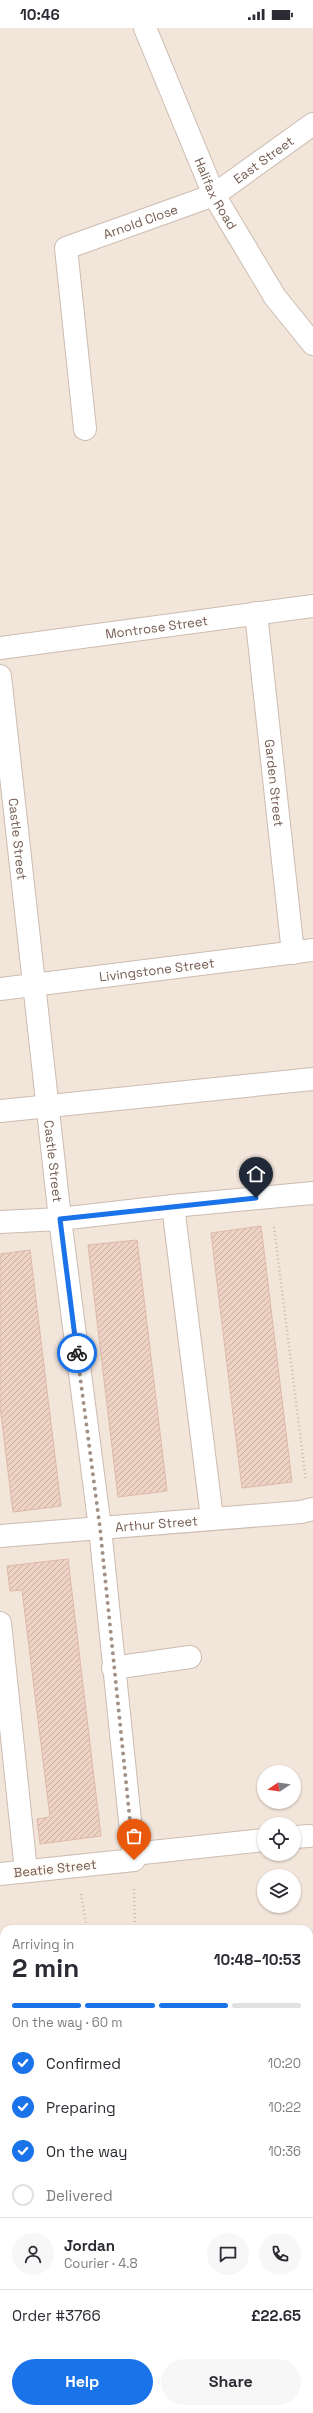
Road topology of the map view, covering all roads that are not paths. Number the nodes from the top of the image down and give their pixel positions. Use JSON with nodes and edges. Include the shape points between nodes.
{"nodes":[{"id":1,"x":145,"y":28,"type":"edge"},
{"id":2,"x":310,"y":132,"type":"edge"},
{"id":3,"x":214,"y":195,"type":"junction"},
{"id":4,"x":313,"y":344,"type":"edge"},
{"id":5,"x":85,"y":429,"type":"dead end"},
{"id":6,"x":313,"y":606,"type":"edge"},
{"id":7,"x":256,"y":613,"type":"junction"},
{"id":8,"x":0,"y":648,"type":"edge"},
{"id":9,"x":0,"y":676,"type":"edge"},
{"id":10,"x":303,"y":952,"type":"edge"},
{"id":11,"x":34,"y":986,"type":"junction"},
{"id":12,"x":0,"y":989,"type":"edge"},
{"id":13,"x":313,"y":1079,"type":"edge"},
{"id":14,"x":47,"y":1107,"type":"junction"},
{"id":15,"x":0,"y":1111,"type":"edge"},
{"id":16,"x":313,"y":1194,"type":"edge"},
{"id":17,"x":173,"y":1206,"type":"junction"},
{"id":18,"x":60,"y":1219,"type":"junction"},
{"id":19,"x":0,"y":1222,"type":"edge"},
{"id":20,"x":312,"y":1509,"type":"edge"},
{"id":21,"x":212,"y":1518,"type":"junction"},
{"id":22,"x":100,"y":1528,"type":"junction"},
{"id":23,"x":0,"y":1536,"type":"edge"},
{"id":24,"x":0,"y":1623,"type":"edge"},
{"id":25,"x":190,"y":1657,"type":"dead end"},
{"id":26,"x":114,"y":1668,"type":"junction"},
{"id":27,"x":257,"y":1841,"type":"edge"},
{"id":28,"x":133,"y":1857,"type":"junction"},
{"id":29,"x":26,"y":1871,"type":"junction"},
{"id":30,"x":0,"y":1874,"type":"edge"}],
"edges":[{"from":1,"to":3,"type":"street","name":"Halifax Road"},
{"from":2,"to":3,"type":"street","name":"East Street"},
{"from":3,"to":4,"type":"street","name":"Halifax Road","via":[[275,297]]},
{"from":3,"to":5,"type":"street","name":"Arnold Close","via":[[66,248]]},
{"from":6,"to":7,"type":"street","name":"Montrose Street"},
{"from":7,"to":8,"type":"street","name":"Montrose Street"},
{"from":7,"to":10,"type":"street","name":"Garden Street"},
{"from":9,"to":11,"type":"street","name":"Castle Street"},
{"from":10,"to":11,"type":"street","name":"Livingstone Street"},
{"from":11,"to":12,"type":"street","name":"Livingstone Street"},
{"from":11,"to":14,"type":"street","name":"Castle Street"},
{"from":13,"to":14,"type":"street"},
{"from":14,"to":15,"type":"street"},
{"from":14,"to":18,"type":"street","name":"Castle Street"},
{"from":16,"to":17,"type":"street"},
{"from":17,"to":18,"type":"street"},
{"from":17,"to":21,"type":"street"},
{"from":18,"to":19,"type":"street"},
{"from":18,"to":22,"type":"street","name":"Castle Street"},
{"from":20,"to":21,"type":"street","name":"Arthur Street"},
{"from":21,"to":22,"type":"street","name":"Arthur Street"},
{"from":22,"to":23,"type":"street","name":"Arthur Street"},
{"from":22,"to":26,"type":"street","name":"Castle Street"},
{"from":24,"to":29,"type":"street"},
{"from":25,"to":26,"type":"street"},
{"from":26,"to":28,"type":"street","name":"Castle Street"},
{"from":27,"to":28,"type":"street","name":"Beatie Street"},
{"from":28,"to":29,"type":"street","name":"Beatie Street"},
{"from":29,"to":30,"type":"street","name":"Beatie Street"}]}
